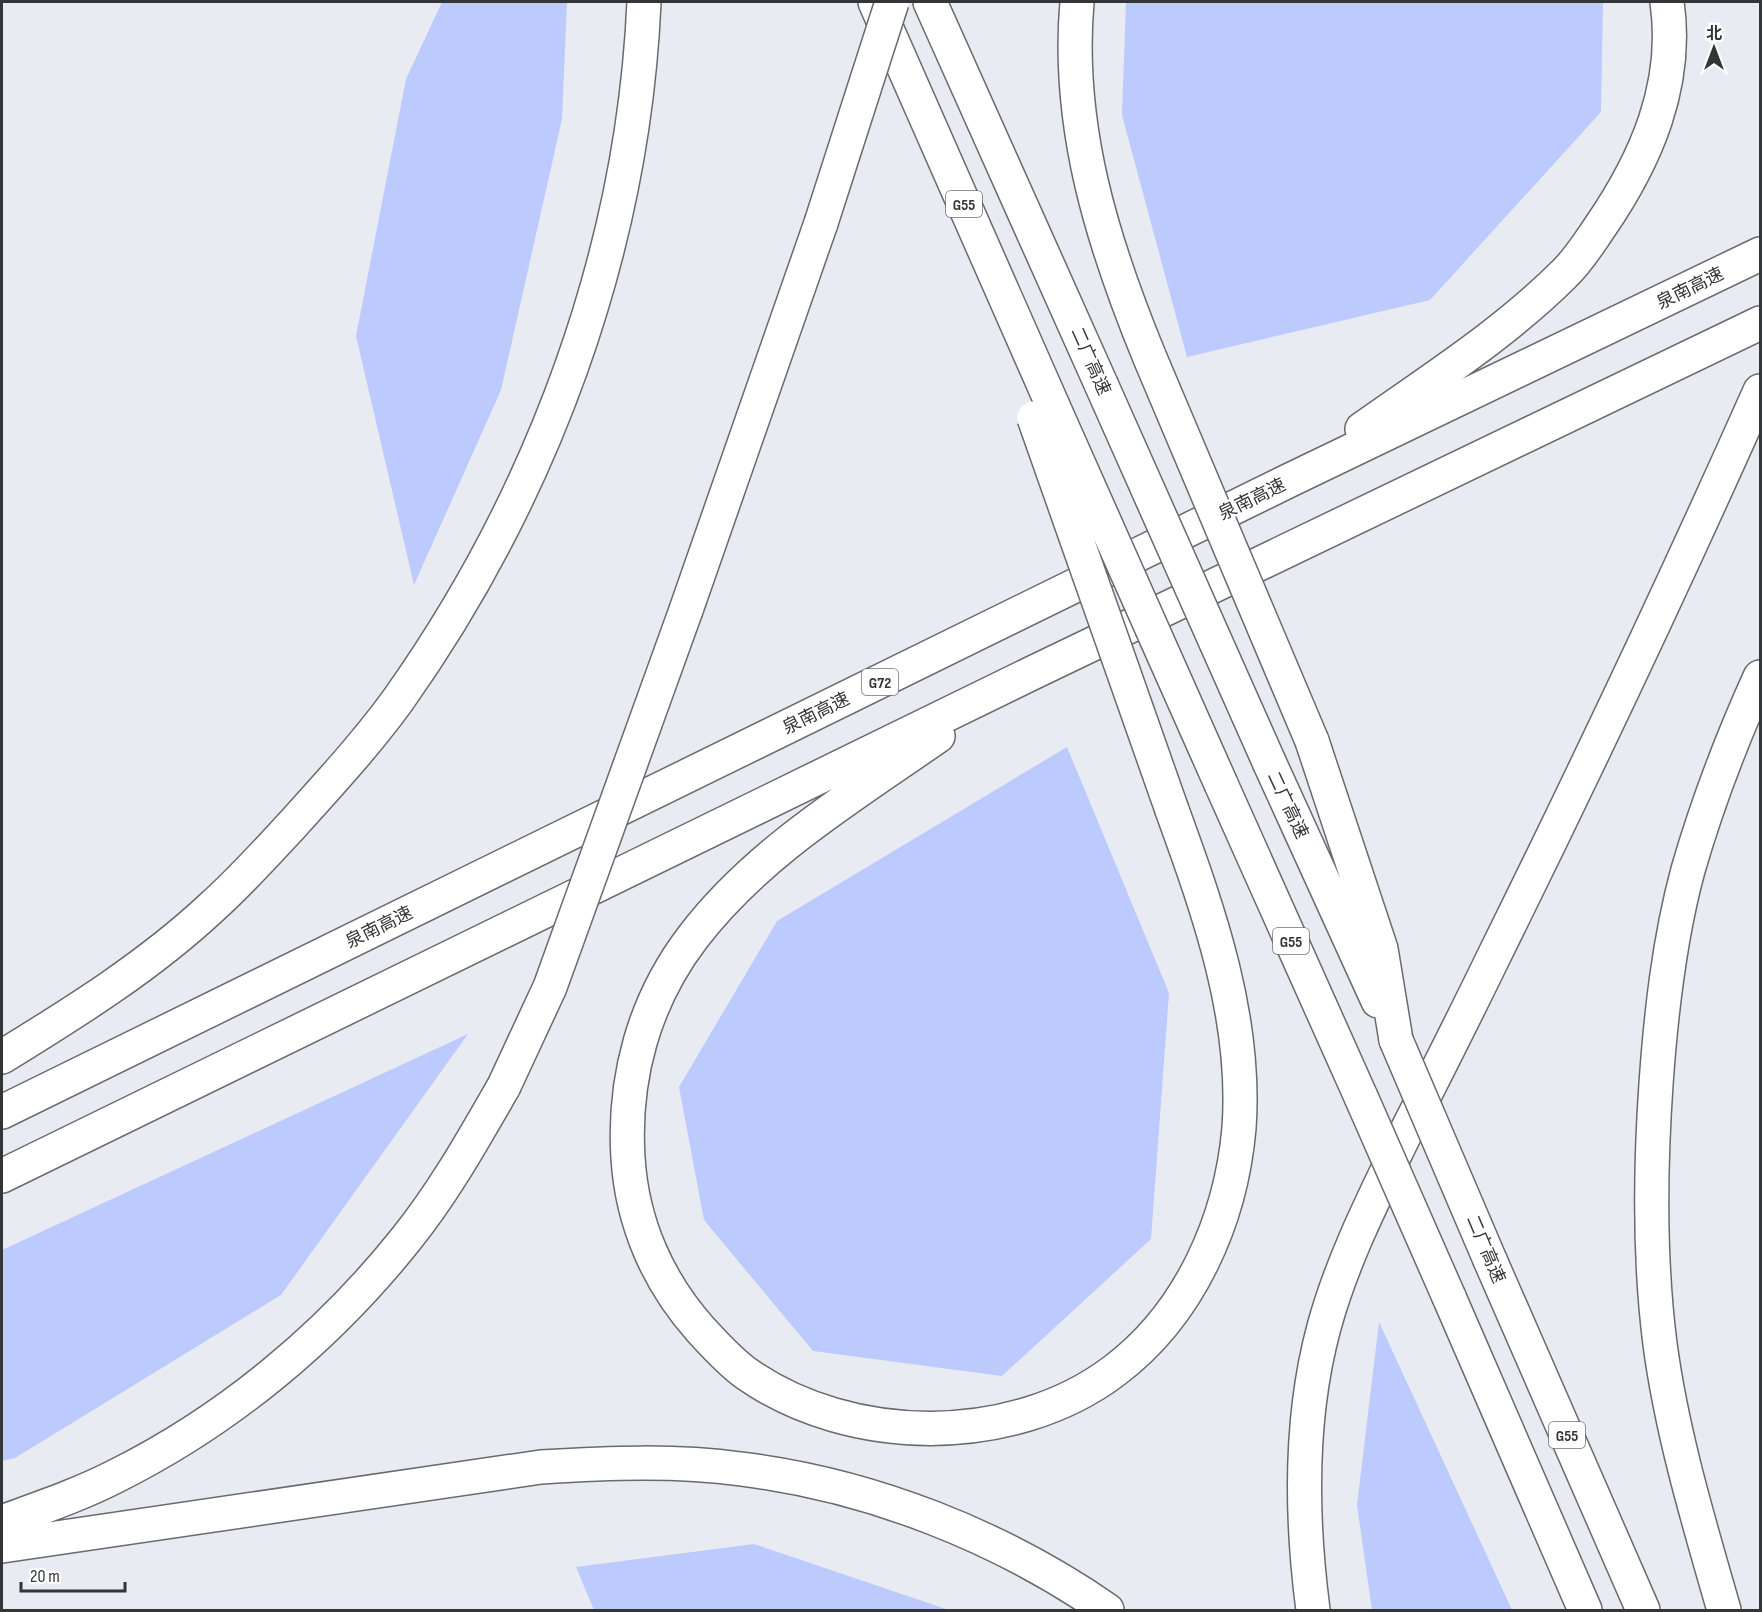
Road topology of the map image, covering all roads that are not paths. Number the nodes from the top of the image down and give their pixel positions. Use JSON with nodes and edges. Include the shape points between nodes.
{"nodes":[{"id":1,"x":644,"y":2,"type":"edge"},
{"id":2,"x":875,"y":2,"type":"edge"},
{"id":3,"x":892,"y":2,"type":"edge"},
{"id":4,"x":930,"y":2,"type":"edge"},
{"id":5,"x":1077,"y":2,"type":"edge"},
{"id":6,"x":1667,"y":2,"type":"edge"},
{"id":7,"x":1761,"y":254,"type":"edge"},
{"id":8,"x":1761,"y":323,"type":"edge"},
{"id":9,"x":1761,"y":391,"type":"edge"},
{"id":10,"x":1044,"y":412,"type":"junction"},
{"id":11,"x":1288,"y":481,"type":"junction"},
{"id":12,"x":1026,"y":676,"type":"junction"},
{"id":13,"x":1761,"y":676,"type":"edge"},
{"id":14,"x":1396,"y":1040,"type":"junction"},
{"id":15,"x":2,"y":1057,"type":"edge"},
{"id":16,"x":2,"y":1112,"type":"edge"},
{"id":17,"x":2,"y":1176,"type":"edge"},
{"id":18,"x":2,"y":1521,"type":"edge"},
{"id":19,"x":2,"y":1546,"type":"edge"},
{"id":20,"x":1107,"y":1611,"type":"edge"},
{"id":21,"x":1313,"y":1611,"type":"edge"},
{"id":22,"x":1586,"y":1611,"type":"edge"},
{"id":23,"x":1643,"y":1611,"type":"edge"},
{"id":24,"x":1724,"y":1611,"type":"edge"}],
"edges":[{"from":1,"to":15,"type":"highway","via":[[635,111],[622,183],[586,323],[539,451],[478,576],[396,703],[352,758],[213,907],[153,957]]},
{"from":2,"to":10,"type":"highway","number":"G55","via":[[1005,297]]},
{"from":3,"to":18,"type":"highway","bridge":true,"via":[[821,223],[550,987],[504,1086],[473,1141],[406,1239],[321,1332],[276,1372],[172,1445],[115,1477]]},
{"from":4,"to":14,"type":"highway","name":"二广高速","number":"G55","bridge":true},
{"from":5,"to":14,"type":"highway","bridge":true,"via":[[1075,92],[1088,175],[1114,265],[1312,741],[1381,949]]},
{"from":6,"to":11,"type":"highway","via":[[1669,54],[1663,98],[1649,144],[1626,189],[1567,272],[1489,339]]},
{"from":7,"to":11,"type":"highway","name":"泉南高速","number":"G72"},
{"from":8,"to":12,"type":"highway"},
{"from":9,"to":21,"type":"highway","via":[[1494,956],[1360,1225],[1338,1280],[1323,1331],[1307,1438],[1304,1499]]},
{"from":10,"to":12,"type":"highway","bridge":true,"via":[[1200,886],[1227,982],[1239,1077],[1239,1126],[1230,1184],[1214,1236],[1180,1303],[1149,1340],[1114,1372],[1072,1397],[1028,1414],[973,1425],[917,1429],[871,1425],[825,1414],[744,1372],[688,1315],[648,1248],[635,1210],[626,1131],[629,1091],[646,1018],[692,939],[747,879],[830,812]]},
{"from":10,"to":22,"type":"highway","number":"G55","bridge":true,"via":[[1221,784]]},
{"from":11,"to":16,"type":"highway","name":"泉南高速","number":"G72"},
{"from":12,"to":17,"type":"highway"},
{"from":13,"to":24,"type":"highway","via":[[1720,773],[1688,871],[1663,1000],[1653,1122],[1652,1242],[1661,1346],[1694,1502]]},
{"from":14,"to":23,"type":"highway","name":"二广高速","number":"G55","bridge":true},
{"from":19,"to":20,"type":"highway","via":[[541,1467],[673,1464],[739,1468],[794,1477],[895,1505],[942,1521],[1033,1564]]}]}
